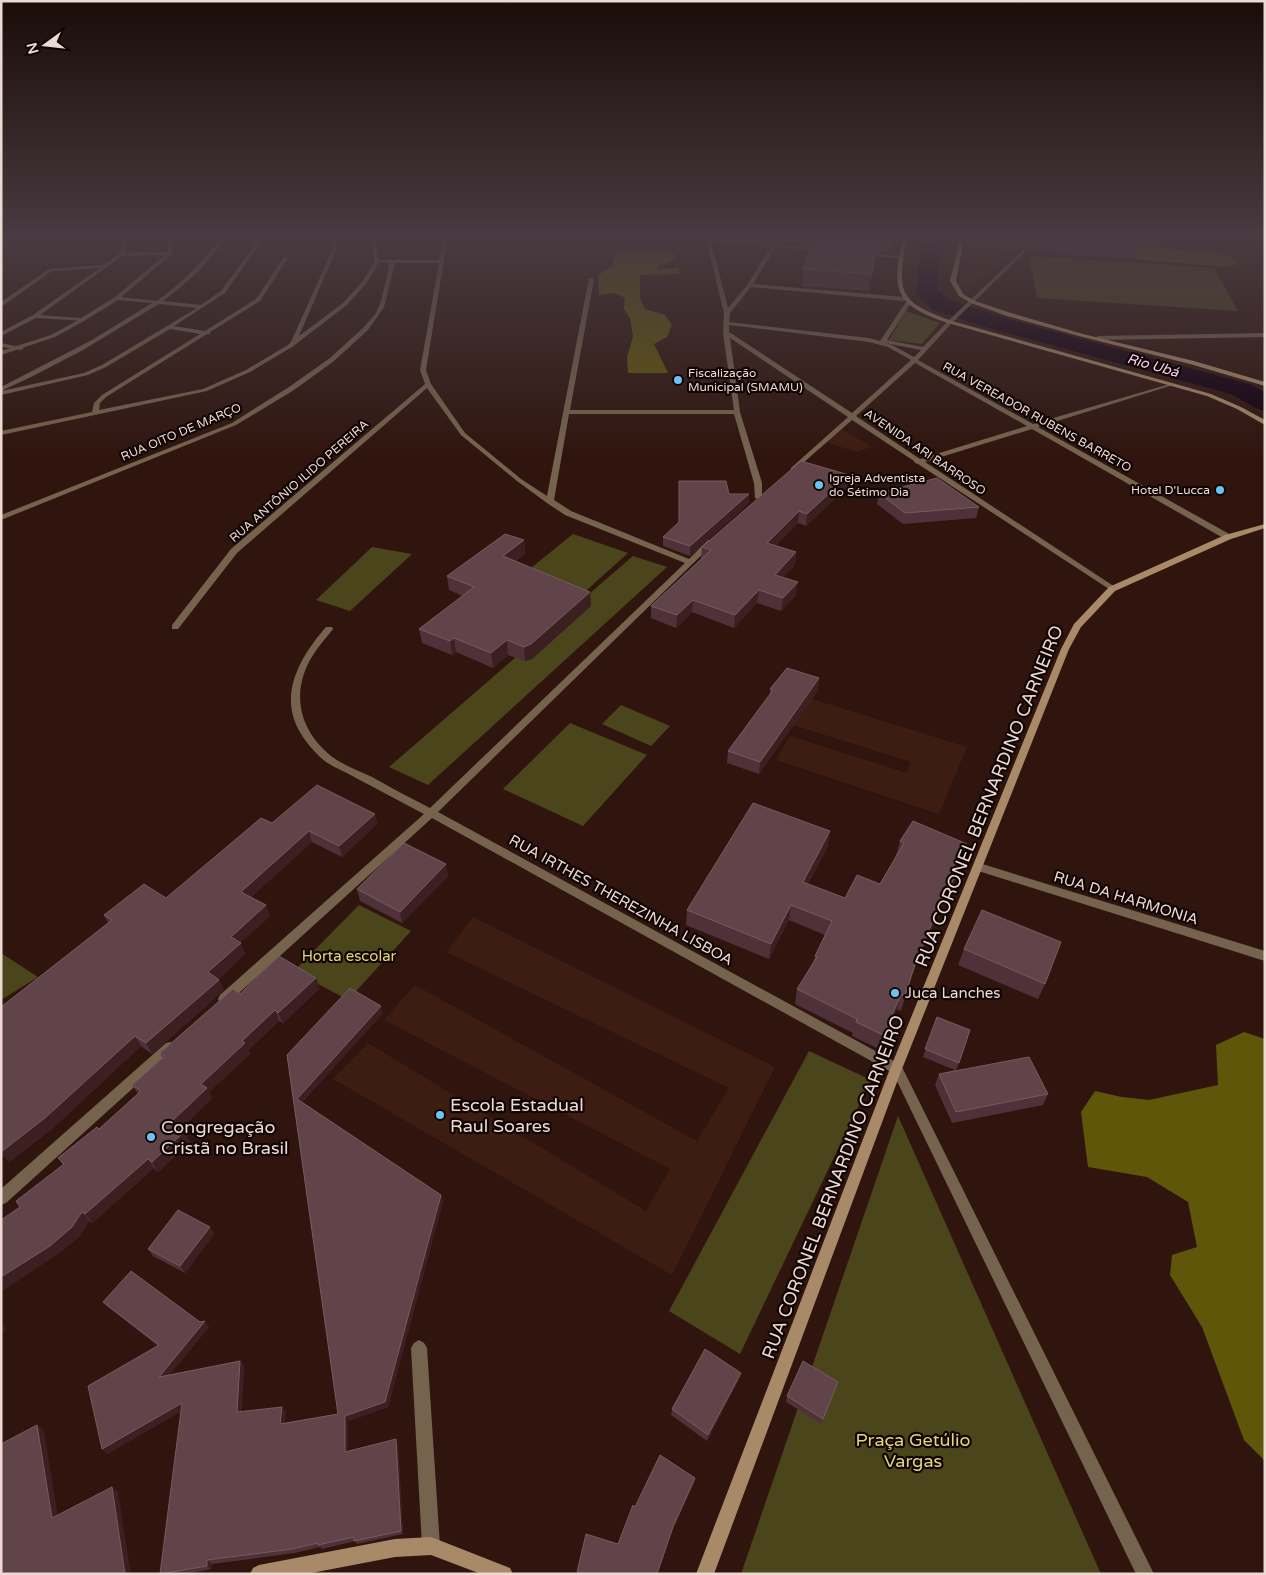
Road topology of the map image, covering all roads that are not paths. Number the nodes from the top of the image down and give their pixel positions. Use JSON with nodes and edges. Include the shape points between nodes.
{"nodes":[{"id":1,"x":46,"y":308,"type":"edge"},
{"id":2,"x":100,"y":308,"type":"edge"},
{"id":3,"x":151,"y":308,"type":"edge"},
{"id":4,"x":198,"y":308,"type":"edge"},
{"id":5,"x":245,"y":308,"type":"edge"},
{"id":6,"x":309,"y":308,"type":"edge"},
{"id":7,"x":339,"y":308,"type":"edge"},
{"id":8,"x":381,"y":308,"type":"edge"},
{"id":9,"x":433,"y":308,"type":"edge"},
{"id":10,"x":585,"y":308,"type":"edge"},
{"id":11,"x":726,"y":308,"type":"edge"},
{"id":12,"x":731,"y":308,"type":"edge"},
{"id":13,"x":902,"y":308,"type":"edge"},
{"id":14,"x":919,"y":308,"type":"edge"},
{"id":15,"x":965,"y":308,"type":"edge"},
{"id":16,"x":987,"y":308,"type":"edge"},
{"id":17,"x":727,"y":313,"type":"junction"},
{"id":18,"x":35,"y":316,"type":"junction"},
{"id":19,"x":82,"y":320,"type":"junction"},
{"id":20,"x":950,"y":322,"type":"junction"},
{"id":21,"x":726,"y":323,"type":"junction"},
{"id":22,"x":168,"y":327,"type":"junction"},
{"id":23,"x":208,"y":333,"type":"junction"},
{"id":24,"x":726,"y":333,"type":"junction"},
{"id":25,"x":1,"y":334,"type":"edge"},
{"id":26,"x":1265,"y":335,"type":"edge"},
{"id":27,"x":1098,"y":338,"type":"junction"},
{"id":28,"x":883,"y":342,"type":"junction"},
{"id":29,"x":294,"y":343,"type":"junction"},
{"id":30,"x":1,"y":345,"type":"edge"},
{"id":31,"x":21,"y":348,"type":"junction"},
{"id":32,"x":923,"y":349,"type":"junction"},
{"id":33,"x":1,"y":352,"type":"edge"},
{"id":34,"x":914,"y":360,"type":"junction"},
{"id":35,"x":428,"y":384,"type":"junction"},
{"id":36,"x":1171,"y":384,"type":"junction"},
{"id":37,"x":1265,"y":384,"type":"edge"},
{"id":38,"x":1,"y":391,"type":"edge"},
{"id":39,"x":566,"y":412,"type":"junction"},
{"id":40,"x":737,"y":412,"type":"junction"},
{"id":41,"x":95,"y":414,"type":"junction"},
{"id":42,"x":852,"y":418,"type":"junction"},
{"id":43,"x":1265,"y":423,"type":"edge"},
{"id":44,"x":1030,"y":427,"type":"junction"},
{"id":45,"x":1,"y":433,"type":"edge"},
{"id":46,"x":917,"y":462,"type":"junction"},
{"id":47,"x":788,"y":474,"type":"edge"},
{"id":48,"x":759,"y":498,"type":"edge"},
{"id":49,"x":550,"y":501,"type":"junction"},
{"id":50,"x":1,"y":518,"type":"edge"},
{"id":51,"x":1265,"y":526,"type":"edge"},
{"id":52,"x":717,"y":537,"type":"edge"},
{"id":53,"x":1228,"y":537,"type":"junction"},
{"id":54,"x":690,"y":562,"type":"junction"},
{"id":55,"x":1112,"y":589,"type":"junction"},
{"id":56,"x":175,"y":627,"type":"dead end"},
{"id":57,"x":329,"y":629,"type":"dead end"},
{"id":58,"x":431,"y":813,"type":"junction"},
{"id":59,"x":979,"y":867,"type":"junction"},
{"id":60,"x":1265,"y":956,"type":"edge"},
{"id":61,"x":216,"y":1005,"type":"edge"},
{"id":62,"x":179,"y":1038,"type":"edge"},
{"id":63,"x":897,"y":1069,"type":"junction"},
{"id":64,"x":1,"y":1198,"type":"edge"},
{"id":65,"x":418,"y":1348,"type":"dead end"},
{"id":66,"x":431,"y":1546,"type":"junction"},
{"id":67,"x":259,"y":1574,"type":"edge"},
{"id":68,"x":504,"y":1574,"type":"edge"},
{"id":69,"x":704,"y":1574,"type":"edge"},
{"id":70,"x":1145,"y":1574,"type":"edge"}],
"edges":[{"from":1,"to":18,"type":"street"},
{"from":2,"to":19,"type":"street"},
{"from":3,"to":38,"type":"street"},
{"from":4,"to":22,"type":"street"},
{"from":5,"to":23,"type":"street"},
{"from":6,"to":29,"type":"street"},
{"from":7,"to":29,"type":"street"},
{"from":8,"to":50,"type":"street","name":"RUA OITO DE MARÇO","via":[[355,341],[234,424]]},
{"from":9,"to":35,"type":"street","via":[[423,370]]},
{"from":10,"to":39,"type":"street"},
{"from":11,"to":17,"type":"street"},
{"from":12,"to":17,"type":"street"},
{"from":13,"to":28,"type":"street"},
{"from":14,"to":20,"type":"main road"},
{"from":15,"to":20,"type":"street"},
{"from":16,"to":27,"type":"main road"},
{"from":17,"to":21,"type":"street"},
{"from":18,"to":19,"type":"street"},
{"from":18,"to":25,"type":"street"},
{"from":19,"to":31,"type":"street"},
{"from":20,"to":32,"type":"street"},
{"from":20,"to":36,"type":"main road"},
{"from":21,"to":24,"type":"street"},
{"from":21,"to":28,"type":"street"},
{"from":22,"to":23,"type":"street"},
{"from":22,"to":38,"type":"street","via":[[86,374]]},
{"from":23,"to":41,"type":"street","via":[[104,396],[97,403]]},
{"from":24,"to":40,"type":"street"},
{"from":24,"to":42,"type":"street","name":"AVENIDA ARI BARROSO"},
{"from":26,"to":27,"type":"street"},
{"from":27,"to":37,"type":"main road","via":[[1232,372]]},
{"from":28,"to":32,"type":"street"},
{"from":28,"to":34,"type":"street","name":"RUA VEREADOR RUBENS BARRETO"},
{"from":29,"to":41,"type":"street","via":[[248,371],[205,390]]},
{"from":30,"to":31,"type":"street"},
{"from":31,"to":33,"type":"street"},
{"from":32,"to":34,"type":"street"},
{"from":34,"to":42,"type":"street"},
{"from":34,"to":44,"type":"street","name":"RUA VEREADOR RUBENS BARRETO"},
{"from":35,"to":49,"type":"street","via":[[463,434]]},
{"from":35,"to":56,"type":"street","name":"RUA ANTÔNIO ILIDO PEREIRA","via":[[234,551]]},
{"from":36,"to":43,"type":"main road","via":[[1239,408]]},
{"from":36,"to":44,"type":"street"},
{"from":39,"to":40,"type":"street"},
{"from":39,"to":49,"type":"street"},
{"from":40,"to":48,"type":"street","via":[[758,483]]},
{"from":41,"to":45,"type":"street"},
{"from":42,"to":46,"type":"street","name":"AVENIDA ARI BARROSO"},
{"from":42,"to":47,"type":"street"},
{"from":44,"to":46,"type":"street"},
{"from":44,"to":53,"type":"street","name":"RUA VEREADOR RUBENS BARRETO"},
{"from":46,"to":55,"type":"street","name":"AVENIDA ARI BARROSO"},
{"from":49,"to":54,"type":"street","via":[[568,513]]},
{"from":51,"to":53,"type":"main road","name":"RUA CORONEL BERNARDINO CARNEIRO"},
{"from":52,"to":54,"type":"street"},
{"from":53,"to":55,"type":"main road","name":"RUA CORONEL BERNARDINO CARNEIRO"},
{"from":54,"to":58,"type":"street"},
{"from":55,"to":59,"type":"main road","name":"RUA CORONEL BERNARDINO CARNEIRO","via":[[1077,626],[1065,649]]},
{"from":57,"to":58,"type":"street","name":"RUA IRTHES THEREZINHA LISBOA","via":[[319,639],[304,665],[294,694],[296,716],[308,739],[329,759]]},
{"from":58,"to":61,"type":"street"},
{"from":58,"to":63,"type":"street","name":"RUA IRTHES THEREZINHA LISBOA"},
{"from":59,"to":60,"type":"street","name":"RUA DA HARMONIA"},
{"from":59,"to":63,"type":"main road","name":"RUA CORONEL BERNARDINO CARNEIRO"},
{"from":62,"to":64,"type":"street"},
{"from":63,"to":69,"type":"main road","name":"RUA CORONEL BERNARDINO CARNEIRO"},
{"from":63,"to":70,"type":"street"},
{"from":65,"to":66,"type":"street"},
{"from":66,"to":67,"type":"main road","via":[[395,1548]]},
{"from":66,"to":68,"type":"main road"}]}
